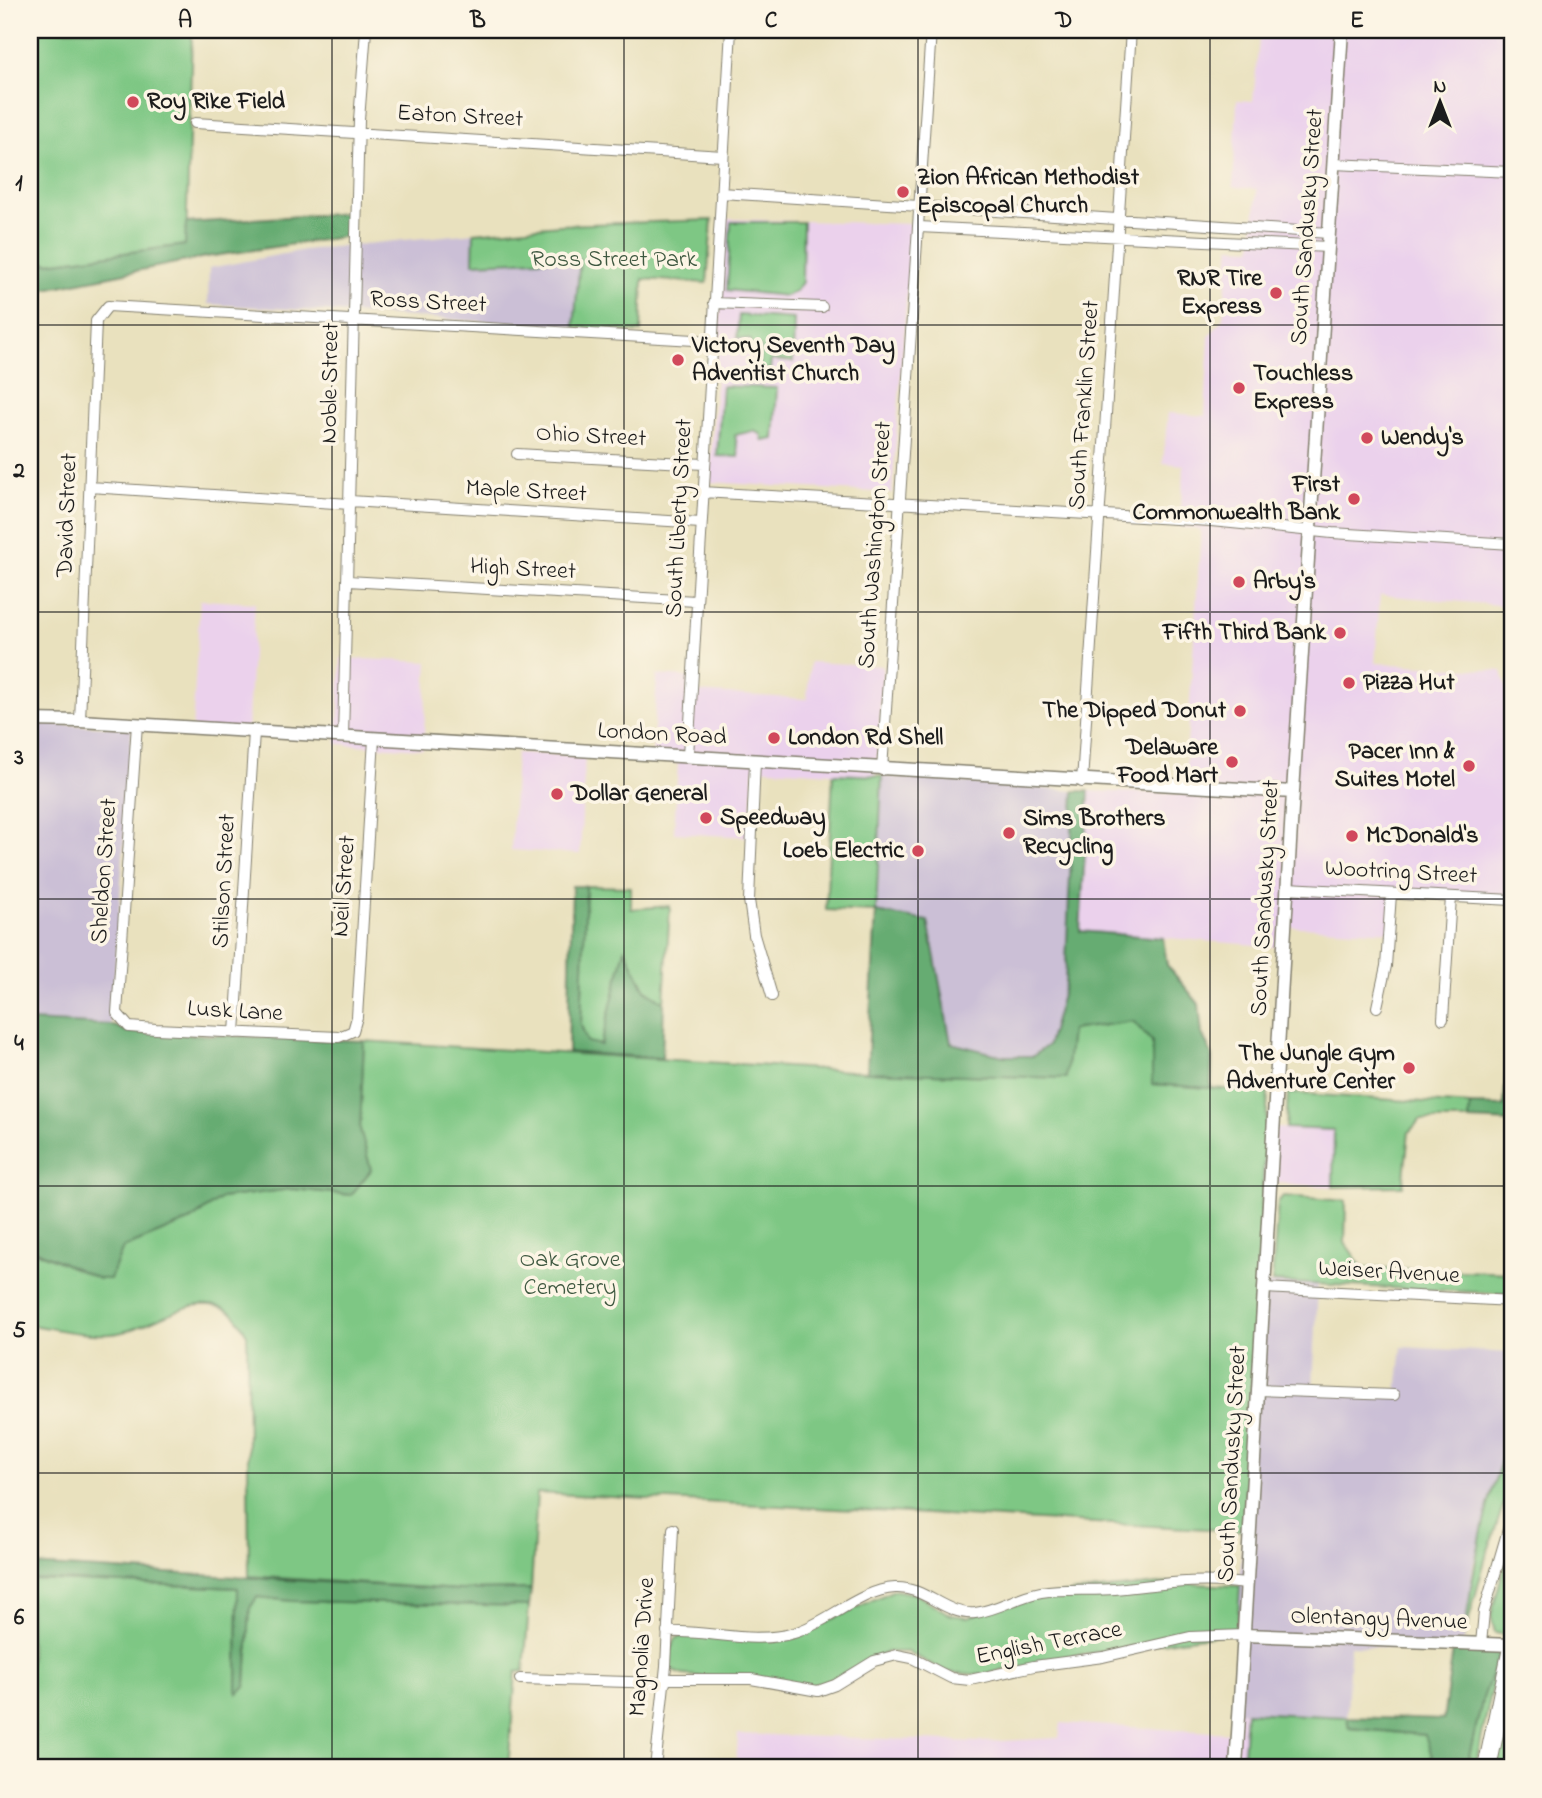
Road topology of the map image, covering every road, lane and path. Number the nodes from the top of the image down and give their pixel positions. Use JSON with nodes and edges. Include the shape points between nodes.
{"nodes":[{"id":1,"x":366,"y":30,"type":"edge"},
{"id":2,"x":730,"y":30,"type":"edge"},
{"id":3,"x":931,"y":30,"type":"edge"},
{"id":4,"x":1131,"y":30,"type":"edge"},
{"id":5,"x":1342,"y":30,"type":"edge"},
{"id":6,"x":195,"y":123,"type":"dead end"},
{"id":7,"x":359,"y":132,"type":"junction"},
{"id":8,"x":723,"y":156,"type":"junction"},
{"id":9,"x":1333,"y":164,"type":"junction"},
{"id":10,"x":1512,"y":172,"type":"edge"},
{"id":11,"x":721,"y":193,"type":"junction"},
{"id":12,"x":920,"y":205,"type":"junction"},
{"id":13,"x":1119,"y":218,"type":"junction"},
{"id":14,"x":919,"y":227,"type":"junction"},
{"id":15,"x":1329,"y":233,"type":"junction"},
{"id":16,"x":1118,"y":238,"type":"junction"},
{"id":17,"x":1328,"y":247,"type":"junction"},
{"id":18,"x":714,"y":303,"type":"junction"},
{"id":19,"x":822,"y":307,"type":"dead end"},
{"id":20,"x":101,"y":311,"type":"joint"},
{"id":21,"x":354,"y":319,"type":"junction"},
{"id":22,"x":712,"y":341,"type":"junction"},
{"id":23,"x":517,"y":454,"type":"dead end"},
{"id":24,"x":704,"y":464,"type":"junction"},
{"id":25,"x":90,"y":487,"type":"junction"},
{"id":26,"x":702,"y":492,"type":"junction"},
{"id":27,"x":901,"y":502,"type":"junction"},
{"id":28,"x":350,"y":503,"type":"junction"},
{"id":29,"x":1100,"y":515,"type":"junction"},
{"id":30,"x":701,"y":523,"type":"junction"},
{"id":31,"x":1310,"y":530,"type":"junction"},
{"id":32,"x":1512,"y":544,"type":"edge"},
{"id":33,"x":348,"y":581,"type":"junction"},
{"id":34,"x":696,"y":601,"type":"junction"},
{"id":35,"x":30,"y":720,"type":"edge"},
{"id":36,"x":80,"y":720,"type":"junction"},
{"id":37,"x":137,"y":724,"type":"junction"},
{"id":38,"x":254,"y":732,"type":"junction"},
{"id":39,"x":343,"y":737,"type":"junction"},
{"id":40,"x":374,"y":739,"type":"junction"},
{"id":41,"x":688,"y":756,"type":"junction"},
{"id":42,"x":755,"y":761,"type":"junction"},
{"id":43,"x":882,"y":769,"type":"junction"},
{"id":44,"x":1082,"y":782,"type":"junction"},
{"id":45,"x":1293,"y":792,"type":"junction"},
{"id":46,"x":1287,"y":888,"type":"junction"},
{"id":47,"x":1391,"y":894,"type":"junction"},
{"id":48,"x":1451,"y":897,"type":"junction"},
{"id":49,"x":1512,"y":900,"type":"edge"},
{"id":50,"x":772,"y":996,"type":"dead end"},
{"id":51,"x":1377,"y":1007,"type":"dead end"},
{"id":52,"x":1443,"y":1018,"type":"dead end"},
{"id":53,"x":121,"y":1021,"type":"joint"},
{"id":54,"x":235,"y":1033,"type":"junction"},
{"id":55,"x":349,"y":1034,"type":"joint"},
{"id":56,"x":1264,"y":1288,"type":"junction"},
{"id":57,"x":1512,"y":1301,"type":"edge"},
{"id":58,"x":1258,"y":1390,"type":"junction"},
{"id":59,"x":1394,"y":1395,"type":"dead end"},
{"id":60,"x":1512,"y":1516,"type":"edge"},
{"id":61,"x":673,"y":1529,"type":"dead end"},
{"id":62,"x":1247,"y":1584,"type":"junction"},
{"id":63,"x":667,"y":1632,"type":"junction"},
{"id":64,"x":1244,"y":1635,"type":"junction"},
{"id":65,"x":1481,"y":1644,"type":"junction"},
{"id":66,"x":1512,"y":1647,"type":"edge"},
{"id":67,"x":520,"y":1679,"type":"dead end"},
{"id":68,"x":665,"y":1681,"type":"junction"},
{"id":69,"x":655,"y":1768,"type":"edge"},
{"id":70,"x":1236,"y":1768,"type":"edge"},
{"id":71,"x":1487,"y":1768,"type":"edge"}],
"edges":[{"from":1,"to":7,"type":"street","name":"Noble Street"},
{"from":2,"to":8,"type":"street","name":"South Liberty Street"},
{"from":3,"to":12,"type":"street","name":"South Washington Street"},
{"from":4,"to":13,"type":"street","name":"South Franklin Street"},
{"from":5,"to":9,"type":"street","name":"South Sandusky Street"},
{"from":6,"to":7,"type":"street","name":"Eaton Street"},
{"from":7,"to":8,"type":"street","name":"Eaton Street"},
{"from":7,"to":21,"type":"street","name":"Noble Street"},
{"from":8,"to":11,"type":"street","name":"South Liberty Street"},
{"from":9,"to":10,"type":"street"},
{"from":9,"to":15,"type":"street","name":"South Sandusky Street"},
{"from":11,"to":12,"type":"street"},
{"from":11,"to":18,"type":"street","name":"South Liberty Street"},
{"from":12,"to":13,"type":"street"},
{"from":12,"to":14,"type":"street","name":"South Washington Street"},
{"from":13,"to":15,"type":"street"},
{"from":13,"to":16,"type":"street","name":"South Franklin Street"},
{"from":14,"to":16,"type":"street"},
{"from":14,"to":27,"type":"street","name":"South Washington Street"},
{"from":15,"to":17,"type":"street","name":"South Sandusky Street"},
{"from":16,"to":17,"type":"street"},
{"from":16,"to":29,"type":"street","name":"South Franklin Street"},
{"from":17,"to":31,"type":"street","name":"South Sandusky Street"},
{"from":18,"to":19,"type":"street"},
{"from":18,"to":22,"type":"street","name":"South Liberty Street"},
{"from":20,"to":21,"type":"street","name":"Ross Street","via":[[119,305]]},
{"from":20,"to":25,"type":"street","name":"David Street","via":[[96,321]]},
{"from":21,"to":22,"type":"street","name":"Ross Street"},
{"from":21,"to":28,"type":"street","name":"Noble Street"},
{"from":22,"to":24,"type":"street","name":"South Liberty Street"},
{"from":23,"to":24,"type":"street","name":"Ohio Street"},
{"from":24,"to":26,"type":"street","name":"South Liberty Street"},
{"from":25,"to":28,"type":"street","name":"Maple Street"},
{"from":25,"to":36,"type":"street","name":"David Street"},
{"from":26,"to":27,"type":"street"},
{"from":26,"to":30,"type":"street","name":"South Liberty Street"},
{"from":27,"to":29,"type":"street"},
{"from":27,"to":43,"type":"street","name":"South Washington Street"},
{"from":28,"to":30,"type":"street","name":"Maple Street"},
{"from":28,"to":33,"type":"street","name":"Noble Street"},
{"from":29,"to":31,"type":"street"},
{"from":29,"to":44,"type":"street","name":"South Franklin Street"},
{"from":30,"to":34,"type":"street","name":"South Liberty Street"},
{"from":31,"to":32,"type":"street"},
{"from":31,"to":45,"type":"street","name":"South Sandusky Street"},
{"from":33,"to":34,"type":"street","name":"High Street"},
{"from":33,"to":39,"type":"street","name":"Noble Street"},
{"from":34,"to":41,"type":"street","name":"South Liberty Street"},
{"from":35,"to":36,"type":"street","name":"London Road"},
{"from":36,"to":37,"type":"street","name":"London Road"},
{"from":37,"to":38,"type":"street","name":"London Road"},
{"from":37,"to":53,"type":"street","name":"Sheldon Street","via":[[117,1009]]},
{"from":38,"to":39,"type":"street","name":"London Road"},
{"from":38,"to":54,"type":"street","name":"Stilson Street"},
{"from":39,"to":40,"type":"street","name":"London Road"},
{"from":40,"to":41,"type":"street","name":"London Road"},
{"from":40,"to":55,"type":"street","name":"Neil Street","via":[[357,1017]]},
{"from":41,"to":42,"type":"street","name":"London Road"},
{"from":42,"to":43,"type":"street","name":"London Road"},
{"from":42,"to":50,"type":"street","via":[[749,900]]},
{"from":43,"to":44,"type":"street","name":"London Road"},
{"from":44,"to":45,"type":"street","name":"London Road"},
{"from":45,"to":46,"type":"street","name":"South Sandusky Street"},
{"from":46,"to":47,"type":"street","name":"Wootring Street"},
{"from":46,"to":56,"type":"street","name":"South Sandusky Street"},
{"from":47,"to":48,"type":"street","name":"Wootring Street"},
{"from":47,"to":51,"type":"street","via":[[1387,966]]},
{"from":48,"to":49,"type":"street","name":"Wootring Street"},
{"from":48,"to":52,"type":"street"},
{"from":53,"to":54,"type":"street","name":"Lusk Lane","via":[[129,1027]]},
{"from":54,"to":55,"type":"street","name":"Lusk Lane"},
{"from":56,"to":57,"type":"street","name":"Weiser Avenue"},
{"from":56,"to":58,"type":"street","name":"South Sandusky Street"},
{"from":58,"to":59,"type":"street"},
{"from":58,"to":62,"type":"street","name":"South Sandusky Street"},
{"from":60,"to":65,"type":"street","via":[[1485,1612]]},
{"from":61,"to":63,"type":"street","name":"Magnolia Drive"},
{"from":62,"to":63,"type":"street","via":[[1186,1580],[1051,1591],[964,1613],[917,1591],[896,1588],[877,1592],[789,1634]]},
{"from":62,"to":64,"type":"street","name":"South Sandusky Street"},
{"from":63,"to":68,"type":"street","name":"Magnolia Drive"},
{"from":64,"to":65,"type":"street","name":"Olentangy Avenue"},
{"from":64,"to":68,"type":"street","name":"English Terrace","via":[[1190,1637],[970,1681],[897,1656],[874,1661],[818,1691],[751,1679]]},
{"from":64,"to":70,"type":"street","name":"South Sandusky Street"},
{"from":65,"to":66,"type":"street","name":"Olentangy Avenue"},
{"from":66,"to":71,"type":"highway"},
{"from":67,"to":68,"type":"street","name":"English Terrace"},
{"from":68,"to":69,"type":"street","name":"Magnolia Drive"}]}
